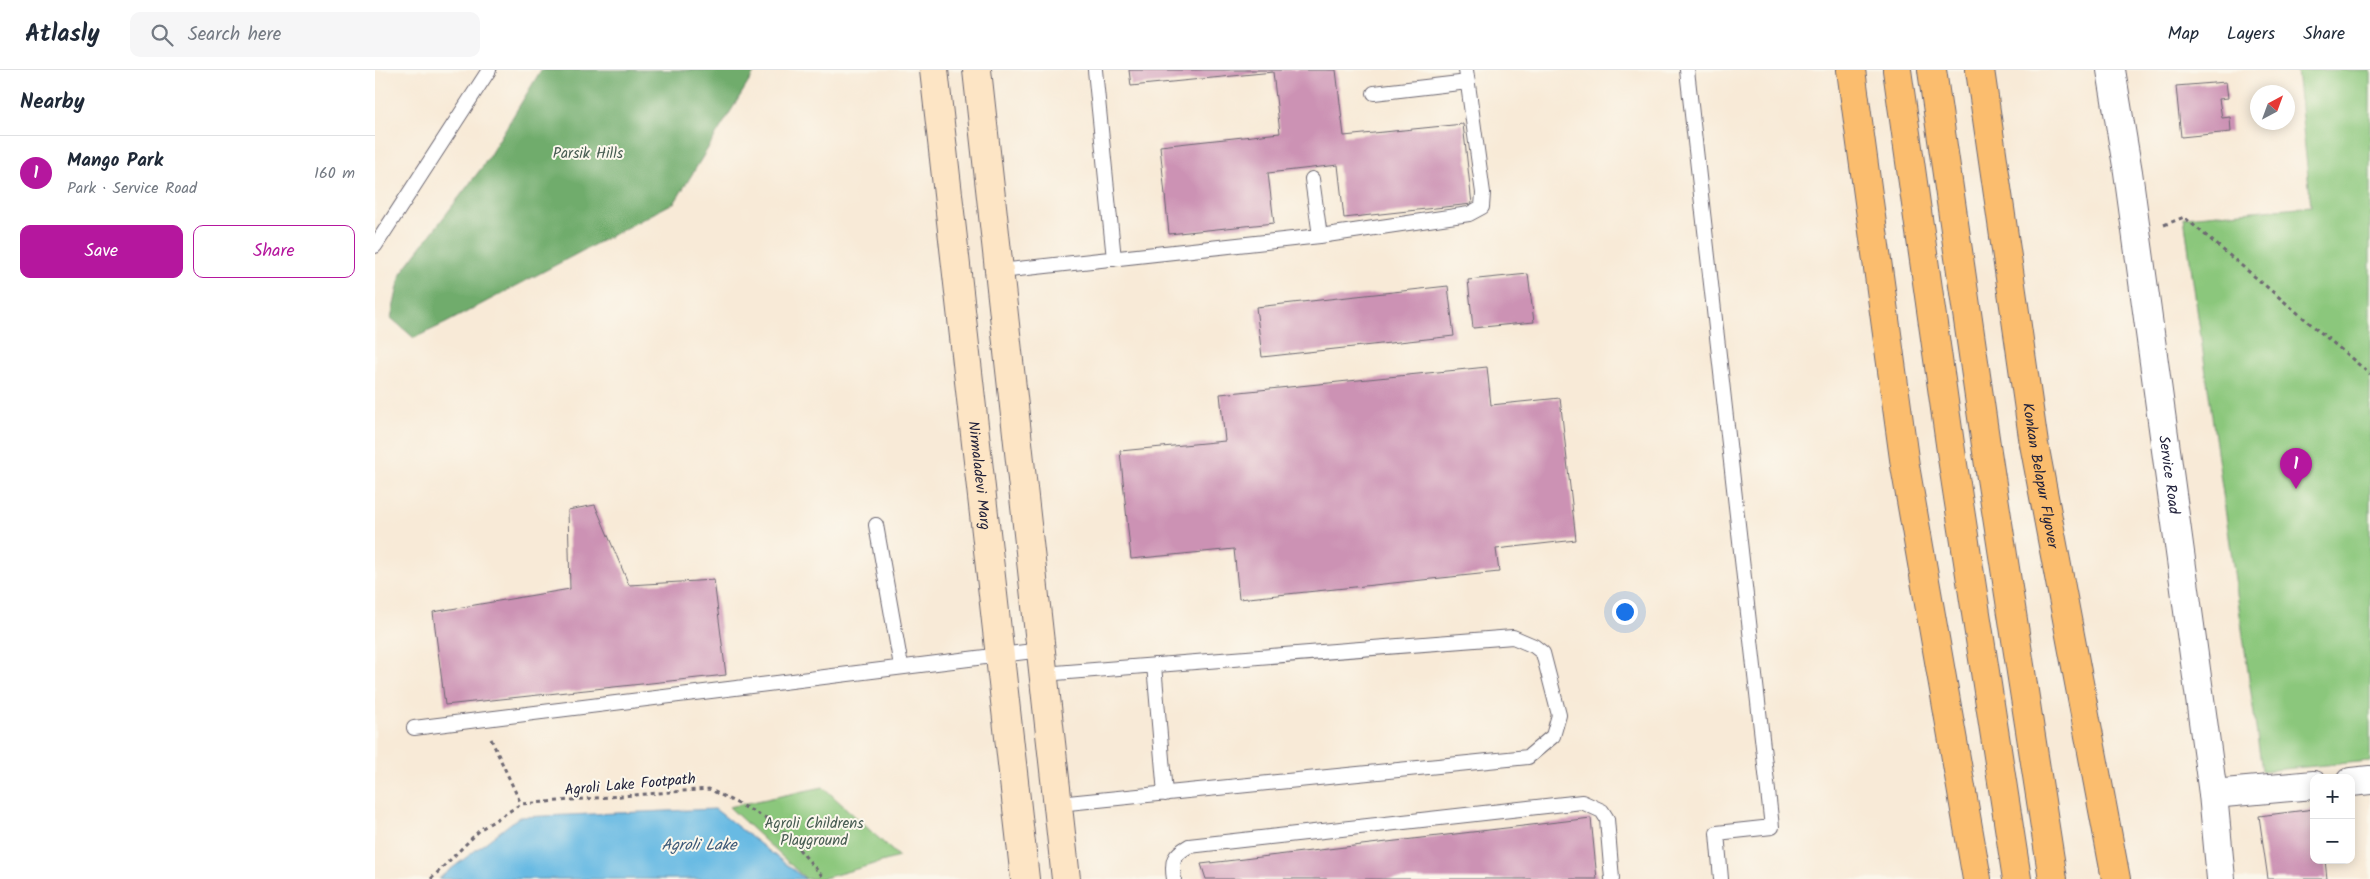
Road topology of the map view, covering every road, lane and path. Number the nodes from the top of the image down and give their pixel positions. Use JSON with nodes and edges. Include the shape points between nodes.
{"nodes":[{"id":1,"x":489,"y":70,"type":"edge"},
{"id":2,"x":933,"y":70,"type":"edge"},
{"id":3,"x":977,"y":70,"type":"edge"},
{"id":4,"x":1095,"y":70,"type":"edge"},
{"id":5,"x":1687,"y":70,"type":"edge"},
{"id":6,"x":1851,"y":70,"type":"edge"},
{"id":7,"x":1897,"y":70,"type":"edge"},
{"id":8,"x":1932,"y":70,"type":"edge"},
{"id":9,"x":1981,"y":70,"type":"edge"},
{"id":10,"x":2111,"y":70,"type":"edge"},
{"id":11,"x":1467,"y":76,"type":"edge"},
{"id":12,"x":1374,"y":93,"type":"dead end"},
{"id":13,"x":1312,"y":179,"type":"dead end"},
{"id":14,"x":2137,"y":235,"type":"junction"},
{"id":15,"x":1320,"y":236,"type":"junction"},
{"id":16,"x":375,"y":246,"type":"edge"},
{"id":17,"x":1114,"y":259,"type":"junction"},
{"id":18,"x":999,"y":271,"type":"junction"},
{"id":19,"x":2370,"y":374,"type":"edge"},
{"id":20,"x":876,"y":525,"type":"dead end"},
{"id":21,"x":999,"y":654,"type":"junction"},
{"id":22,"x":1042,"y":662,"type":"junction"},
{"id":23,"x":1154,"y":665,"type":"junction"},
{"id":24,"x":901,"y":666,"type":"junction"},
{"id":25,"x":482,"y":719,"type":"junction"},
{"id":26,"x":414,"y":728,"type":"dead end"},
{"id":27,"x":2370,"y":780,"type":"edge"},
{"id":28,"x":2355,"y":782,"type":"edge"},
{"id":29,"x":2310,"y":785,"type":"edge"},
{"id":30,"x":1165,"y":794,"type":"junction"},
{"id":31,"x":2213,"y":794,"type":"junction"},
{"id":32,"x":521,"y":804,"type":"junction"},
{"id":33,"x":1058,"y":804,"type":"junction"},
{"id":34,"x":431,"y":879,"type":"edge"},
{"id":35,"x":825,"y":879,"type":"edge"},
{"id":36,"x":1025,"y":879,"type":"edge"},
{"id":37,"x":1066,"y":879,"type":"edge"},
{"id":38,"x":1174,"y":879,"type":"edge"},
{"id":39,"x":1612,"y":879,"type":"edge"},
{"id":40,"x":1721,"y":879,"type":"edge"},
{"id":41,"x":1977,"y":879,"type":"edge"},
{"id":42,"x":2017,"y":879,"type":"edge"},
{"id":43,"x":2053,"y":879,"type":"edge"},
{"id":44,"x":2116,"y":879,"type":"edge"},
{"id":45,"x":2221,"y":879,"type":"edge"}],
"edges":[{"from":1,"to":16,"type":"lane"},
{"from":2,"to":21,"type":"main road","name":"Nirmaladevi Marg"},
{"from":3,"to":18,"type":"main road"},
{"from":4,"to":17,"type":"lane"},
{"from":5,"to":40,"type":"lane","via":[[1772,827],[1717,833]]},
{"from":6,"to":41,"type":"highway","via":[[1905,466]]},
{"from":7,"to":42,"type":"highway","via":[[1952,458]]},
{"from":8,"to":43,"type":"highway"},
{"from":9,"to":44,"type":"highway","name":"Konkan Belapur Flyover","via":[[2035,444]]},
{"from":10,"to":14,"type":"street","name":"Service Road"},
{"from":11,"to":12,"type":"lane"},
{"from":11,"to":15,"type":"lane","via":[[1483,193],[1482,207],[1469,214]]},
{"from":13,"to":15,"type":"lane"},
{"from":14,"to":19,"type":"path","via":[[2184,218]]},
{"from":14,"to":31,"type":"street","name":"Service Road"},
{"from":15,"to":17,"type":"lane"},
{"from":17,"to":18,"type":"lane"},
{"from":18,"to":22,"type":"main road"},
{"from":20,"to":24,"type":"lane"},
{"from":21,"to":22,"type":"lane"},
{"from":21,"to":24,"type":"lane"},
{"from":21,"to":36,"type":"main road","name":"Nirmaladevi Marg"},
{"from":22,"to":23,"type":"lane"},
{"from":22,"to":33,"type":"main road"},
{"from":23,"to":30,"type":"lane"},
{"from":23,"to":30,"type":"lane","via":[[1513,637],[1543,653],[1559,715],[1553,736],[1528,757]]},
{"from":24,"to":25,"type":"lane"},
{"from":25,"to":26,"type":"lane"},
{"from":25,"to":32,"type":"path"},
{"from":27,"to":28,"type":"street"},
{"from":29,"to":31,"type":"street"},
{"from":30,"to":33,"type":"lane"},
{"from":31,"to":45,"type":"street","name":"Service Road"},
{"from":32,"to":34,"type":"path","name":"Agroli Lake Footpath","via":[[481,829]]},
{"from":32,"to":35,"type":"path","name":"Agroli Lake Footpath","via":[[709,789],[776,823]]},
{"from":33,"to":37,"type":"main road"},
{"from":38,"to":39,"type":"lane","via":[[1173,864],[1177,853],[1189,846],[1582,802],[1602,811],[1607,819]]}]}
